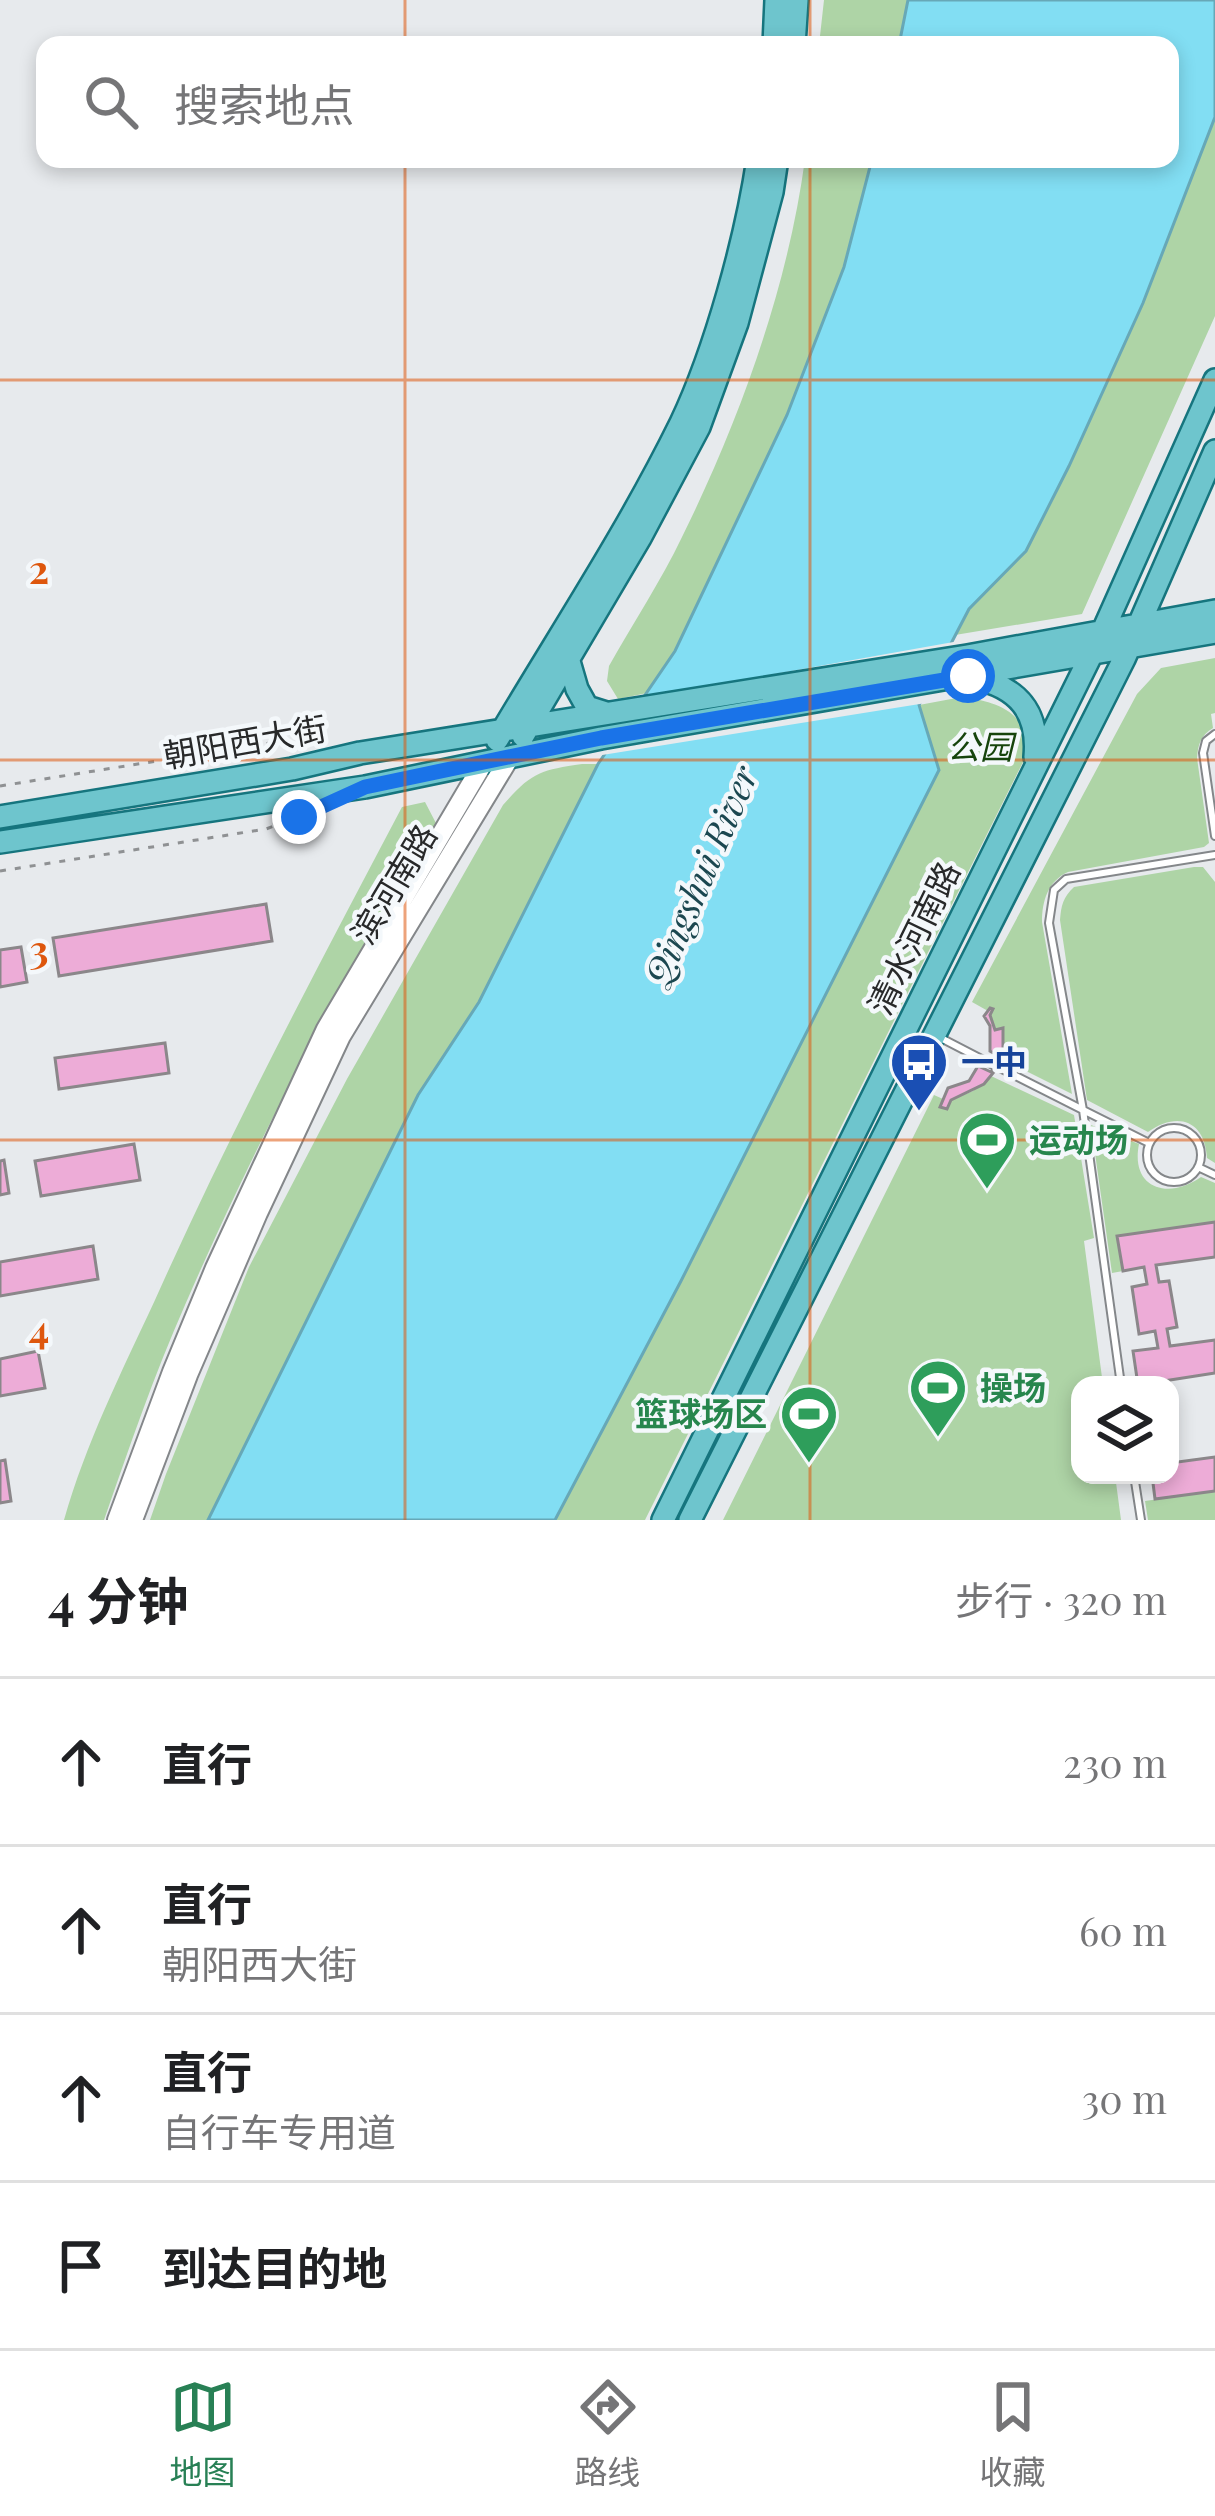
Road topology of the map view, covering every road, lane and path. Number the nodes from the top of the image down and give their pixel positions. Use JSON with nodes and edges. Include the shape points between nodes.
{"nodes":[{"id":1,"x":776,"y":0,"type":"edge"},
{"id":2,"x":797,"y":0,"type":"edge"},
{"id":3,"x":774,"y":36,"type":"edge"},
{"id":4,"x":795,"y":36,"type":"edge"},
{"id":5,"x":757,"y":168,"type":"edge"},
{"id":6,"x":776,"y":168,"type":"edge"},
{"id":7,"x":1215,"y":380,"type":"edge"},
{"id":8,"x":1215,"y":451,"type":"edge"},
{"id":9,"x":1215,"y":611,"type":"edge"},
{"id":10,"x":1141,"y":623,"type":"junction"},
{"id":11,"x":1215,"y":632,"type":"edge"},
{"id":12,"x":1102,"y":633,"type":"junction"},
{"id":13,"x":1130,"y":646,"type":"junction"},
{"id":14,"x":1090,"y":655,"type":"junction"},
{"id":15,"x":568,"y":658,"type":"junction"},
{"id":16,"x":963,"y":670,"type":"junction"},
{"id":17,"x":613,"y":714,"type":"junction"},
{"id":18,"x":528,"y":728,"type":"junction"},
{"id":19,"x":501,"y":733,"type":"junction"},
{"id":20,"x":1215,"y":734,"type":"edge"},
{"id":21,"x":315,"y":748,"type":"dead end"},
{"id":22,"x":510,"y":758,"type":"junction"},
{"id":23,"x":484,"y":762,"type":"junction"},
{"id":24,"x":1034,"y":770,"type":"junction"},
{"id":25,"x":0,"y":786,"type":"edge"},
{"id":26,"x":316,"y":809,"type":"dead end"},
{"id":27,"x":0,"y":817,"type":"edge"},
{"id":28,"x":1215,"y":836,"type":"edge"},
{"id":29,"x":0,"y":842,"type":"edge"},
{"id":30,"x":1215,"y":855,"type":"edge"},
{"id":31,"x":0,"y":871,"type":"edge"},
{"id":32,"x":934,"y":1034,"type":"junction"},
{"id":33,"x":1083,"y":1110,"type":"junction"},
{"id":34,"x":1149,"y":1143,"type":"junction"},
{"id":35,"x":1198,"y":1167,"type":"junction"},
{"id":36,"x":1215,"y":1175,"type":"edge"},
{"id":37,"x":1120,"y":1376,"type":"edge"},
{"id":38,"x":1135,"y":1484,"type":"edge"},
{"id":39,"x":117,"y":1520,"type":"edge"},
{"id":40,"x":133,"y":1520,"type":"edge"},
{"id":41,"x":662,"y":1520,"type":"edge"},
{"id":42,"x":690,"y":1520,"type":"edge"},
{"id":43,"x":1141,"y":1520,"type":"edge"}],
"edges":[{"from":1,"to":3,"type":"main road"},
{"from":2,"to":4,"type":"main road"},
{"from":5,"to":19,"type":"main road","name":"滨河南路","via":[[720,319],[682,419]]},
{"from":6,"to":15,"type":"main road","name":"滨河南路","via":[[699,427]]},
{"from":7,"to":12,"type":"main road","name":"清水河南路"},
{"from":8,"to":10,"type":"main road","name":"清水河南路"},
{"from":9,"to":10,"type":"main road"},
{"from":10,"to":12,"type":"main road"},
{"from":10,"to":13,"type":"main road","name":"清水河南路"},
{"from":11,"to":13,"type":"main road"},
{"from":12,"to":14,"type":"main road","name":"清水河南路"},
{"from":12,"to":16,"type":"main road"},
{"from":13,"to":14,"type":"main road"},
{"from":13,"to":32,"type":"main road","name":"清水河南路"},
{"from":14,"to":16,"type":"main road"},
{"from":14,"to":24,"type":"main road","name":"清水河南路"},
{"from":15,"to":17,"type":"main road","via":[[587,707]]},
{"from":15,"to":18,"type":"main road","name":"滨河南路"},
{"from":16,"to":17,"type":"main road","name":"朝阳西大街"},
{"from":16,"to":22,"type":"main road","name":"朝阳西大街"},
{"from":16,"to":24,"type":"main road","via":[[1024,706],[1036,735]]},
{"from":17,"to":18,"type":"main road","name":"朝阳西大街"},
{"from":18,"to":19,"type":"main road","name":"朝阳西大街"},
{"from":18,"to":22,"type":"main road","name":"滨河南路"},
{"from":19,"to":23,"type":"main road","name":"滨河南路"},
{"from":19,"to":27,"type":"main road","name":"朝阳西大街"},
{"from":20,"to":28,"type":"lane","via":[[1203,752]]},
{"from":21,"to":25,"type":"path","via":[[270,743]]},
{"from":22,"to":23,"type":"main road","name":"朝阳西大街"},
{"from":22,"to":40,"type":"main road","name":"滨河南路","via":[[341,1036],[196,1355]]},
{"from":23,"to":29,"type":"main road","name":"朝阳西大街"},
{"from":23,"to":39,"type":"main road","name":"滨河南路","via":[[326,1029],[215,1268]]},
{"from":24,"to":41,"type":"main road","name":"清水河南路"},
{"from":26,"to":31,"type":"path","via":[[266,830]]},
{"from":30,"to":33,"type":"lane","via":[[1066,879],[1054,890],[1049,923]]},
{"from":32,"to":33,"type":"lane"},
{"from":32,"to":42,"type":"main road","name":"清水河南路"},
{"from":33,"to":34,"type":"lane"},
{"from":33,"to":37,"type":"lane"},
{"from":34,"to":35,"type":"lane","via":[[1148,1164],[1164,1180],[1181,1182]]},
{"from":34,"to":35,"type":"lane","via":[[1165,1129],[1186,1129],[1199,1148]]},
{"from":35,"to":36,"type":"lane"},
{"from":38,"to":43,"type":"lane"}]}
